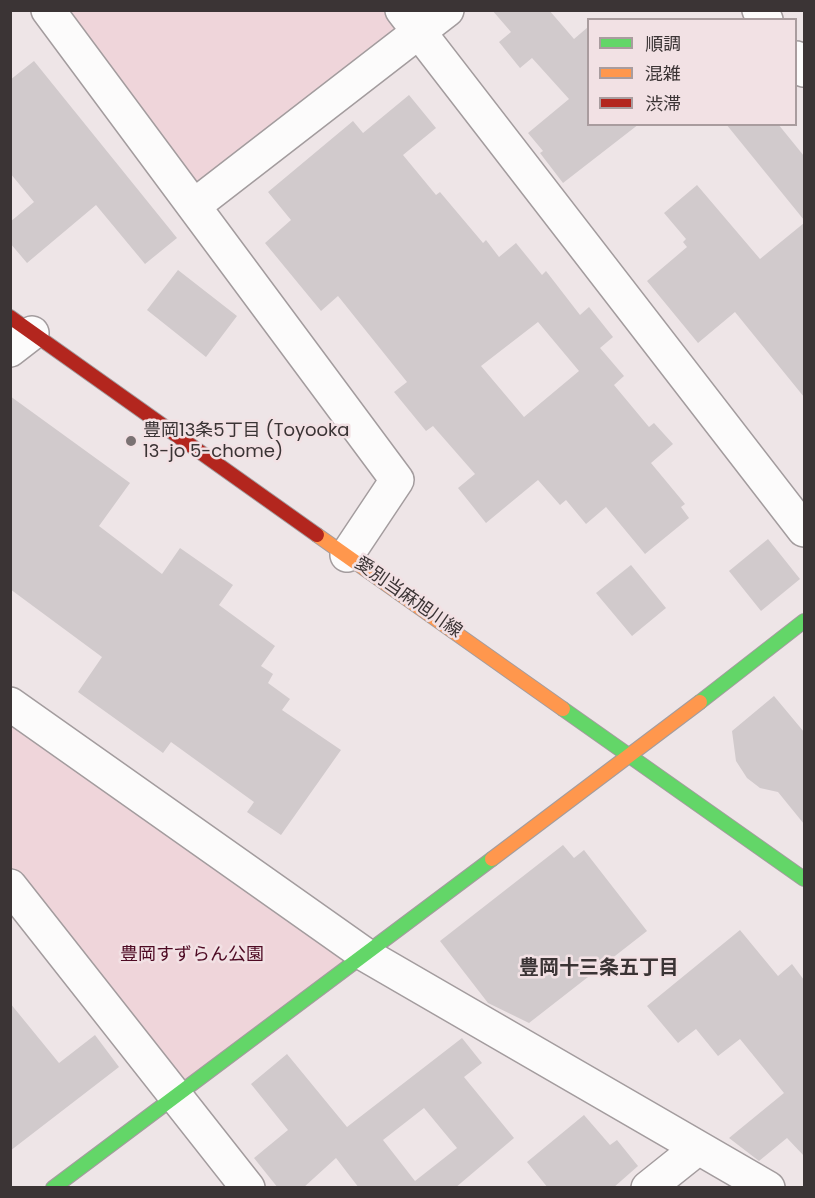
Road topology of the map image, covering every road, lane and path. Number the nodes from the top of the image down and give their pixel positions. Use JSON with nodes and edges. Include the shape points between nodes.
{"nodes":[{"id":1,"x":48,"y":10,"type":"edge"},
{"id":2,"x":447,"y":10,"type":"edge"},
{"id":3,"x":410,"y":21,"type":"edge"},
{"id":4,"x":195,"y":205,"type":"junction"},
{"id":5,"x":18,"y":333,"type":"edge"},
{"id":6,"x":804,"y":530,"type":"edge"},
{"id":7,"x":346,"y":555,"type":"junction"},
{"id":8,"x":804,"y":621,"type":"edge"},
{"id":9,"x":10,"y":704,"type":"edge"},
{"id":10,"x":632,"y":755,"type":"junction"},
{"id":11,"x":804,"y":879,"type":"edge"},
{"id":12,"x":10,"y":886,"type":"edge"},
{"id":13,"x":364,"y":954,"type":"junction"},
{"id":14,"x":175,"y":1095,"type":"junction"},
{"id":15,"x":698,"y":1148,"type":"junction"},
{"id":16,"x":53,"y":1188,"type":"edge"},
{"id":17,"x":248,"y":1188,"type":"edge"},
{"id":18,"x":648,"y":1188,"type":"edge"},
{"id":19,"x":768,"y":1188,"type":"edge"}],
"edges":[{"from":1,"to":4,"type":"street"},
{"from":2,"to":3,"type":"street"},
{"from":3,"to":4,"type":"street"},
{"from":3,"to":6,"type":"street"},
{"from":4,"to":7,"type":"street","via":[[397,480]]},
{"from":5,"to":7,"type":"street","name":"愛別当麻旭川線"},
{"from":7,"to":10,"type":"street","name":"愛別当麻旭川線"},
{"from":8,"to":10,"type":"street"},
{"from":9,"to":13,"type":"street"},
{"from":10,"to":11,"type":"street","name":"愛別当麻旭川線"},
{"from":10,"to":13,"type":"street"},
{"from":12,"to":14,"type":"street"},
{"from":13,"to":14,"type":"street"},
{"from":13,"to":15,"type":"street"},
{"from":14,"to":16,"type":"street"},
{"from":14,"to":17,"type":"street"},
{"from":15,"to":18,"type":"street"},
{"from":15,"to":19,"type":"street"}]}
